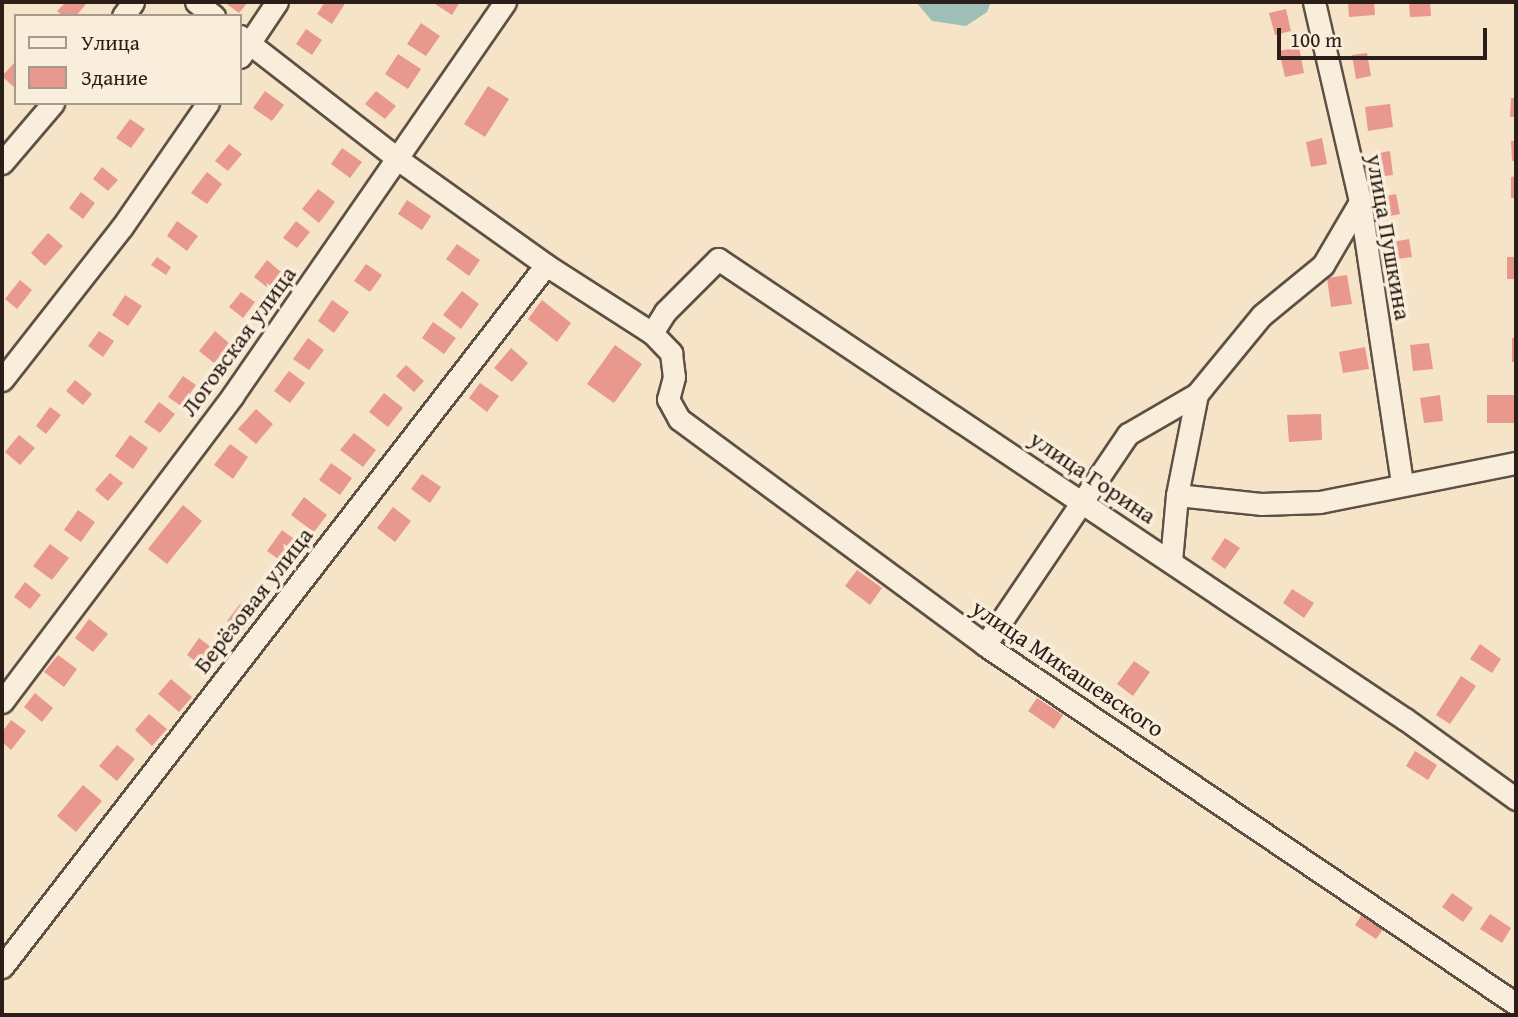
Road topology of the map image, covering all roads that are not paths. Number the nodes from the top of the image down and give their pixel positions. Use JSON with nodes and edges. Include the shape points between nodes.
{"nodes":[{"id":1,"x":196,"y":2,"type":"edge"},
{"id":2,"x":277,"y":2,"type":"edge"},
{"id":3,"x":505,"y":2,"type":"edge"},
{"id":4,"x":1314,"y":2,"type":"edge"},
{"id":5,"x":211,"y":14,"type":"edge"},
{"id":6,"x":243,"y":46,"type":"edge"},
{"id":7,"x":51,"y":105,"type":"edge"},
{"id":8,"x":207,"y":105,"type":"edge"},
{"id":9,"x":399,"y":160,"type":"junction"},
{"id":10,"x":2,"y":163,"type":"edge"},
{"id":11,"x":1360,"y":202,"type":"junction"},
{"id":12,"x":546,"y":265,"type":"junction"},
{"id":13,"x":652,"y":333,"type":"junction"},
{"id":14,"x":2,"y":380,"type":"edge"},
{"id":15,"x":1197,"y":394,"type":"junction"},
{"id":16,"x":1516,"y":463,"type":"edge"},
{"id":17,"x":1402,"y":484,"type":"junction"},
{"id":18,"x":1177,"y":495,"type":"junction"},
{"id":19,"x":1083,"y":501,"type":"junction"},
{"id":20,"x":1171,"y":561,"type":"junction"},
{"id":21,"x":985,"y":645,"type":"junction"},
{"id":22,"x":2,"y":702,"type":"edge"},
{"id":23,"x":1516,"y":799,"type":"edge"},
{"id":24,"x":2,"y":967,"type":"edge"},
{"id":25,"x":1516,"y":1004,"type":"edge"}],
"edges":[{"from":1,"to":5,"type":"street"},
{"from":2,"to":6,"type":"street"},
{"from":3,"to":9,"type":"street","name":"Логовская улица"},
{"from":4,"to":11,"type":"street","name":"улица Пушкина"},
{"from":6,"to":9,"type":"street"},
{"from":7,"to":10,"type":"street"},
{"from":8,"to":14,"type":"street","via":[[122,227]]},
{"from":9,"to":12,"type":"street"},
{"from":9,"to":22,"type":"street","name":"Логовская улица","via":[[233,395]]},
{"from":11,"to":15,"type":"street","via":[[1323,265],[1262,315]]},
{"from":11,"to":17,"type":"street","name":"улица Пушкина"},
{"from":12,"to":13,"type":"street"},
{"from":12,"to":24,"type":"street","name":"Берёзовая улица"},
{"from":13,"to":19,"type":"street","name":"улица Горина","via":[[665,312],[718,259]]},
{"from":13,"to":21,"type":"street","name":"улица Микашевского","via":[[671,353],[674,377],[668,399],[679,419]]},
{"from":15,"to":18,"type":"street"},
{"from":15,"to":19,"type":"street","via":[[1128,434]]},
{"from":16,"to":17,"type":"street"},
{"from":17,"to":18,"type":"street","via":[[1320,502],[1261,504]]},
{"from":18,"to":20,"type":"street"},
{"from":19,"to":20,"type":"street","name":"улица Горина"},
{"from":19,"to":21,"type":"street"},
{"from":20,"to":23,"type":"street","name":"улица Горина"},
{"from":21,"to":25,"type":"street","name":"улица Микашевского"}]}
